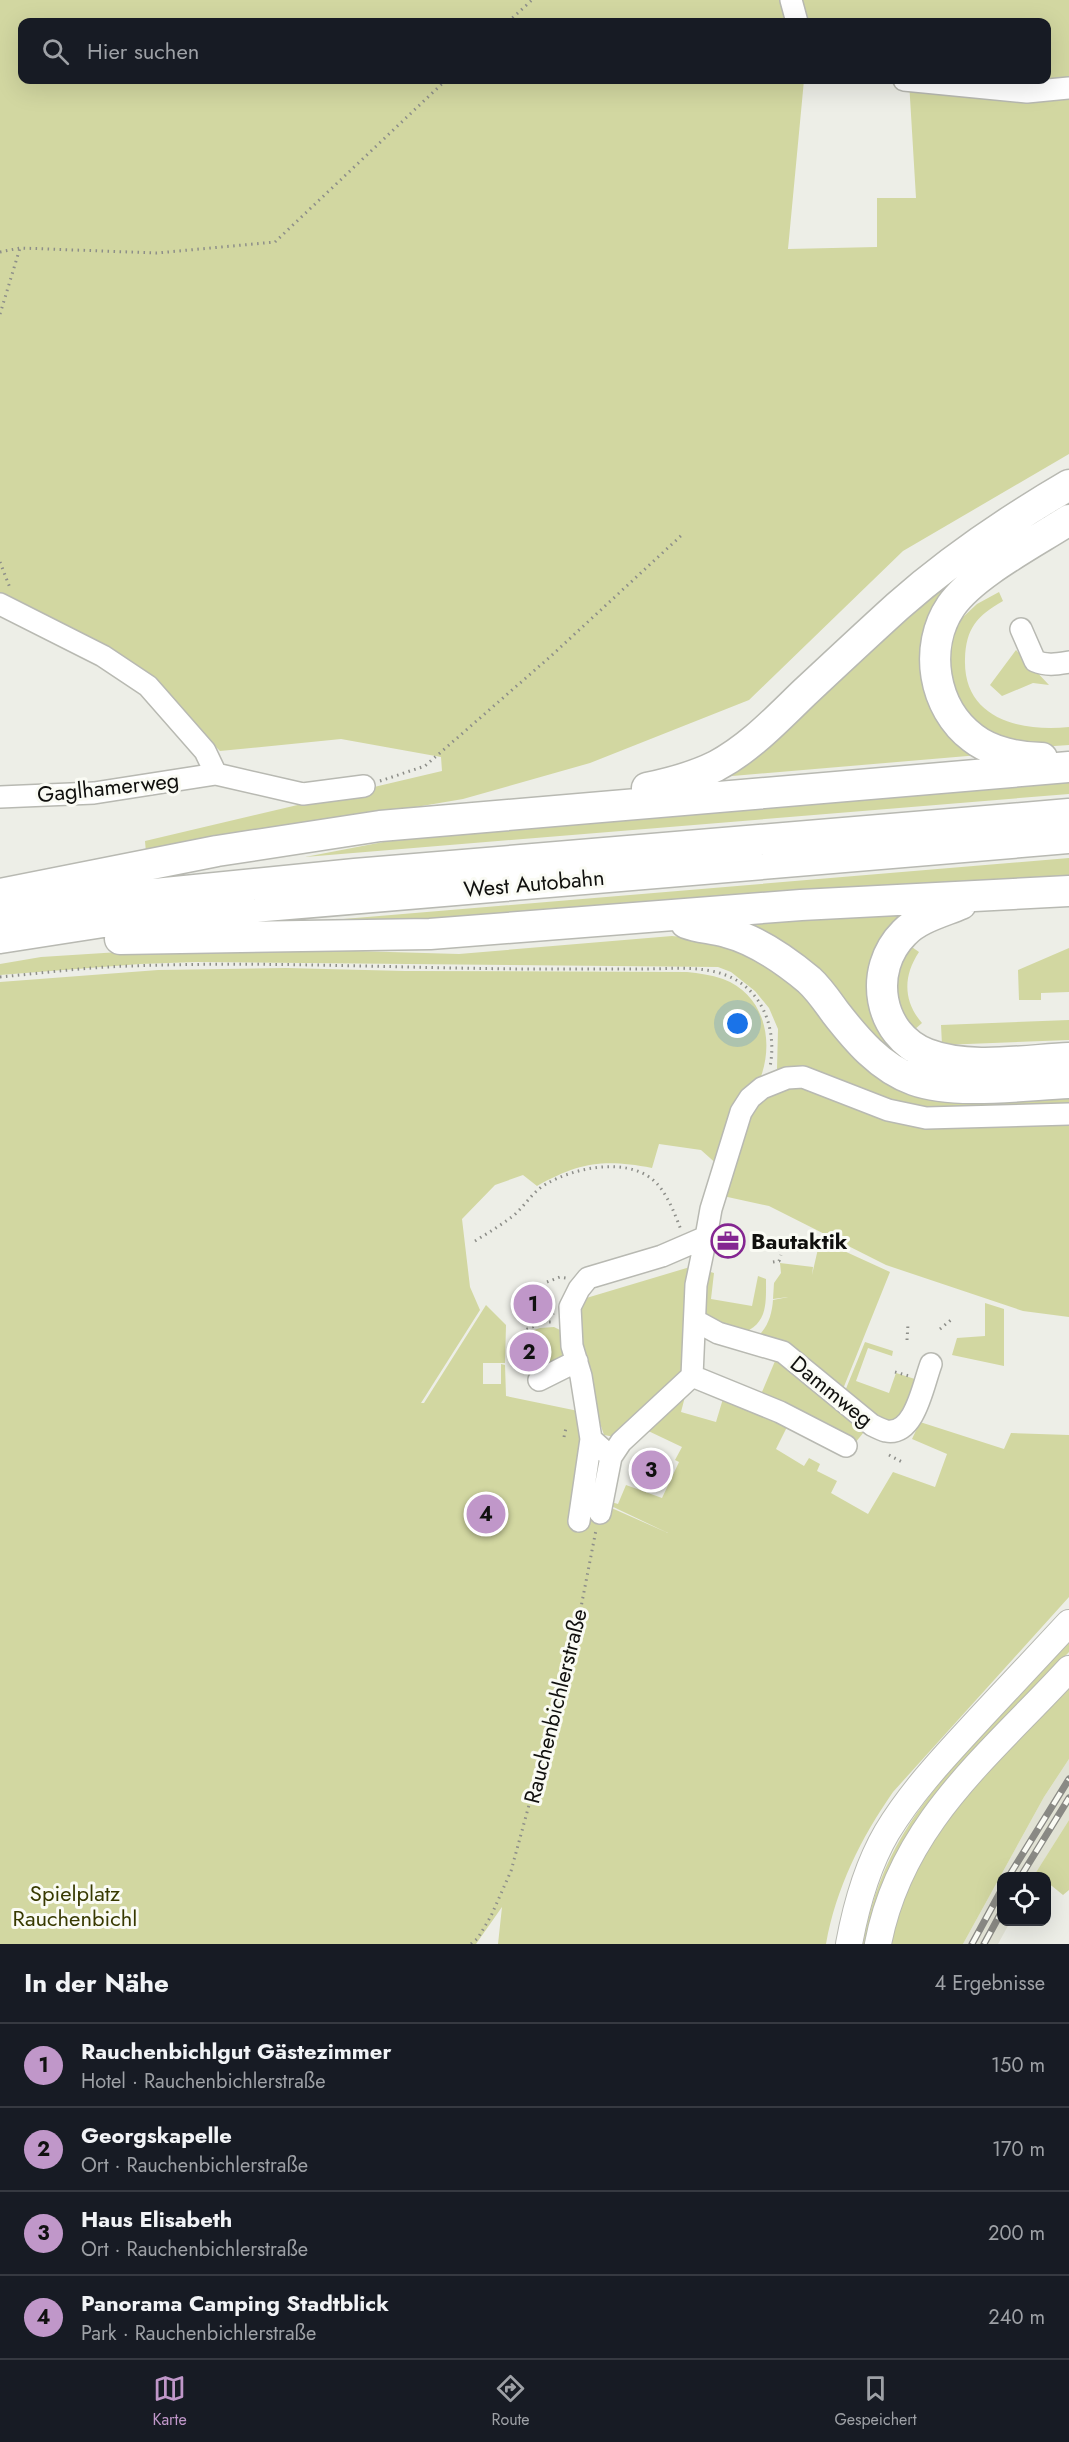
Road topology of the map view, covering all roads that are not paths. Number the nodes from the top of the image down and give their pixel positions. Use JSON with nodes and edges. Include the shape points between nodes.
{"nodes":[{"id":1,"x":791,"y":0,"type":"edge"},
{"id":2,"x":796,"y":18,"type":"edge"},
{"id":3,"x":945,"y":84,"type":"edge"},
{"id":4,"x":1069,"y":88,"type":"edge"},
{"id":5,"x":1069,"y":485,"type":"edge"},
{"id":6,"x":1069,"y":520,"type":"edge"},
{"id":7,"x":0,"y":604,"type":"edge"},
{"id":8,"x":1021,"y":629,"type":"dead end"},
{"id":9,"x":1069,"y":662,"type":"edge"},
{"id":10,"x":1069,"y":758,"type":"edge"},
{"id":11,"x":1069,"y":767,"type":"edge"},
{"id":12,"x":216,"y":774,"type":"junction"},
{"id":13,"x":364,"y":786,"type":"road end"},
{"id":14,"x":0,"y":797,"type":"edge"},
{"id":15,"x":605,"y":806,"type":"junction"},
{"id":16,"x":1069,"y":814,"type":"edge"},
{"id":17,"x":1069,"y":838,"type":"edge"},
{"id":18,"x":1069,"y":891,"type":"edge"},
{"id":19,"x":0,"y":894,"type":"edge"},
{"id":20,"x":981,"y":895,"type":"junction"},
{"id":21,"x":0,"y":909,"type":"edge"},
{"id":22,"x":663,"y":915,"type":"junction"},
{"id":23,"x":36,"y":934,"type":"junction"},
{"id":24,"x":0,"y":938,"type":"edge"},
{"id":25,"x":1069,"y":1058,"type":"edge"},
{"id":26,"x":1069,"y":1083,"type":"edge"},
{"id":27,"x":1069,"y":1114,"type":"edge"},
{"id":28,"x":706,"y":1237,"type":"junction"},
{"id":29,"x":696,"y":1321,"type":"junction"},
{"id":30,"x":577,"y":1361,"type":"junction"},
{"id":31,"x":931,"y":1364,"type":"dead end"},
{"id":32,"x":692,"y":1376,"type":"junction"},
{"id":33,"x":539,"y":1380,"type":"dead end"},
{"id":34,"x":591,"y":1439,"type":"junction"},
{"id":35,"x":846,"y":1446,"type":"dead end"},
{"id":36,"x":611,"y":1457,"type":"junction"},
{"id":37,"x":600,"y":1513,"type":"road end"},
{"id":38,"x":579,"y":1521,"type":"dead end"},
{"id":39,"x":1069,"y":1623,"type":"edge"},
{"id":40,"x":1069,"y":1669,"type":"edge"},
{"id":41,"x":849,"y":1944,"type":"edge"},
{"id":42,"x":878,"y":1944,"type":"edge"}],
"edges":[{"from":1,"to":2,"type":"street"},
{"from":3,"to":4,"type":"street","via":[[1027,92]]},
{"from":5,"to":15,"type":"highway","via":[[988,536],[923,586],[736,753],[697,774],[641,789]]},
{"from":6,"to":10,"type":"highway","via":[[988,573],[952,605],[937,640],[935,665],[945,704],[974,739],[1015,755]]},
{"from":7,"to":12,"type":"street","name":"Gaglhamerweg","via":[[103,656],[148,686],[205,751]]},
{"from":8,"to":9,"type":"street","via":[[1035,661],[1053,665]]},
{"from":11,"to":15,"type":"highway"},
{"from":12,"to":13,"type":"street","name":"Gaglhamerweg","via":[[303,794]]},
{"from":12,"to":14,"type":"street","name":"Gaglhamerweg","via":[[94,793]]},
{"from":15,"to":19,"type":"highway","via":[[341,831]]},
{"from":16,"to":21,"type":"highway","name":"West Autobahn","via":[[334,875]]},
{"from":17,"to":23,"type":"highway","name":"West Autobahn","via":[[219,910],[103,922]]},
{"from":18,"to":20,"type":"highway"},
{"from":20,"to":22,"type":"highway"},
{"from":20,"to":25,"type":"highway","via":[[923,920],[892,947],[883,969],[881,991],[896,1032],[918,1050],[953,1061]]},
{"from":22,"to":23,"type":"highway","via":[[430,934],[108,939]]},
{"from":22,"to":26,"type":"highway","via":[[698,928],[735,935],[771,951],[810,981],[870,1053],[913,1080],[961,1087]]},
{"from":23,"to":24,"type":"highway","name":"West Autobahn"},
{"from":27,"to":28,"type":"street","via":[[926,1118],[888,1110],[803,1077],[787,1078],[762,1088],[741,1112]]},
{"from":28,"to":29,"type":"street","via":[[696,1285]]},
{"from":28,"to":30,"type":"street","via":[[662,1256],[588,1278],[570,1306]]},
{"from":29,"to":31,"type":"street","name":"Dammweg","via":[[718,1333],[783,1352],[872,1425],[887,1431],[900,1429],[911,1421]]},
{"from":29,"to":32,"type":"street"},
{"from":30,"to":33,"type":"street"},
{"from":30,"to":34,"type":"street"},
{"from":32,"to":35,"type":"street","via":[[780,1412]]},
{"from":32,"to":36,"type":"street","via":[[621,1442]]},
{"from":34,"to":36,"type":"street"},
{"from":34,"to":38,"type":"street"},
{"from":36,"to":37,"type":"street"},
{"from":39,"to":41,"type":"main road","via":[[901,1811],[866,1879]]},
{"from":40,"to":42,"type":"main road","via":[[935,1813],[898,1876]]}]}
